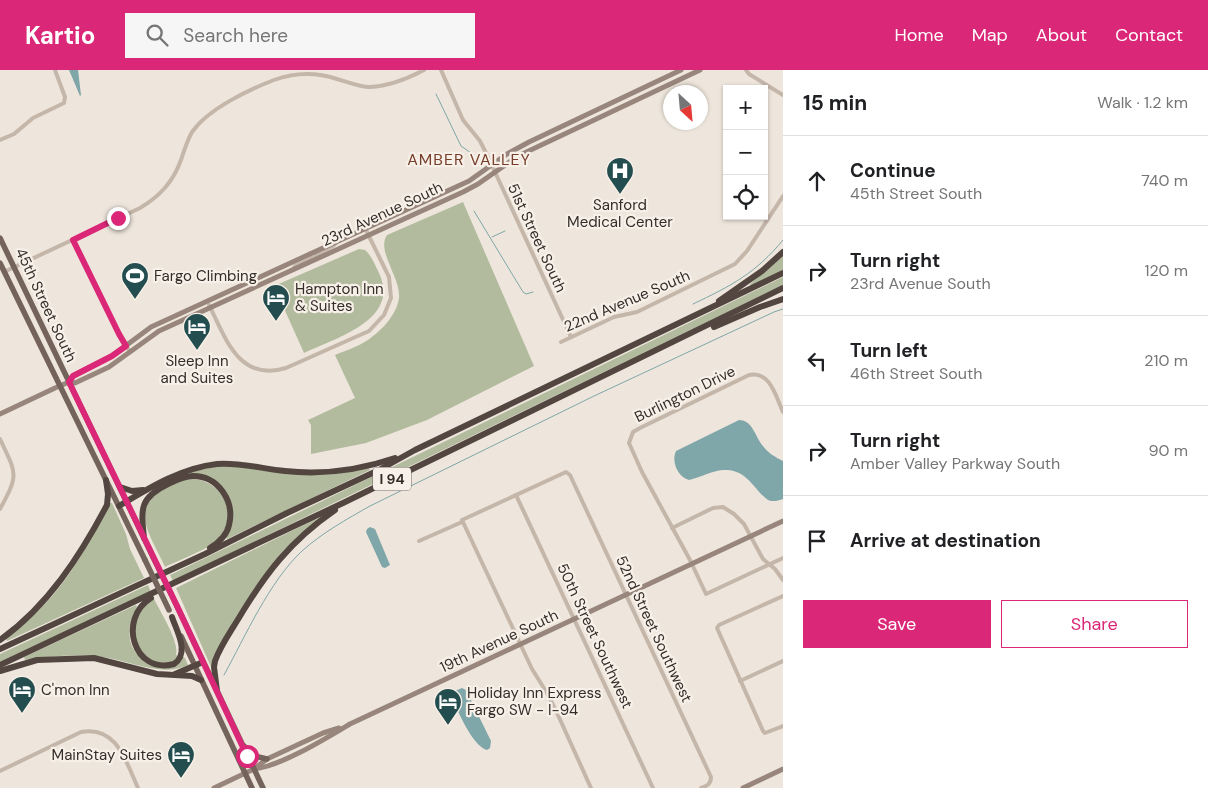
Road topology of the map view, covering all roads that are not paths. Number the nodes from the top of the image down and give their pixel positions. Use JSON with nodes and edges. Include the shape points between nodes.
{"nodes":[{"id":1,"x":55,"y":70,"type":"edge"},
{"id":2,"x":424,"y":70,"type":"edge"},
{"id":3,"x":441,"y":70,"type":"edge"},
{"id":4,"x":681,"y":70,"type":"edge"},
{"id":5,"x":700,"y":70,"type":"edge"},
{"id":6,"x":746,"y":70,"type":"edge"},
{"id":7,"x":783,"y":95,"type":"edge"},
{"id":8,"x":0,"y":140,"type":"edge"},
{"id":9,"x":492,"y":165,"type":"junction"},
{"id":10,"x":495,"y":172,"type":"junction"},
{"id":11,"x":783,"y":196,"type":"edge"},
{"id":12,"x":365,"y":228,"type":"junction"},
{"id":13,"x":368,"y":234,"type":"junction"},
{"id":14,"x":0,"y":238,"type":"edge"},
{"id":15,"x":73,"y":240,"type":"junction"},
{"id":16,"x":337,"y":241,"type":"junction"},
{"id":17,"x":783,"y":252,"type":"edge"},
{"id":18,"x":310,"y":253,"type":"junction"},
{"id":19,"x":315,"y":259,"type":"junction"},
{"id":20,"x":0,"y":263,"type":"edge"},
{"id":21,"x":14,"y":267,"type":"junction"},
{"id":22,"x":293,"y":269,"type":"junction"},
{"id":23,"x":4,"y":272,"type":"junction"},
{"id":24,"x":783,"y":273,"type":"edge"},
{"id":25,"x":783,"y":288,"type":"edge"},
{"id":26,"x":783,"y":299,"type":"edge"},
{"id":27,"x":207,"y":301,"type":"junction"},
{"id":28,"x":211,"y":308,"type":"junction"},
{"id":29,"x":689,"y":320,"type":"junction"},
{"id":30,"x":571,"y":337,"type":"junction"},
{"id":31,"x":561,"y":342,"type":"dead end"},
{"id":32,"x":126,"y":346,"type":"junction"},
{"id":33,"x":660,"y":349,"type":"junction"},
{"id":34,"x":130,"y":352,"type":"junction"},
{"id":35,"x":69,"y":382,"type":"junction"},
{"id":36,"x":60,"y":386,"type":"junction"},
{"id":37,"x":783,"y":412,"type":"edge"},
{"id":38,"x":0,"y":414,"type":"edge"},
{"id":39,"x":0,"y":439,"type":"edge"},
{"id":40,"x":415,"y":450,"type":"junction"},
{"id":41,"x":106,"y":480,"type":"junction"},
{"id":42,"x":120,"y":487,"type":"junction"},
{"id":43,"x":149,"y":488,"type":"junction"},
{"id":44,"x":516,"y":495,"type":"junction"},
{"id":45,"x":348,"y":500,"type":"junction"},
{"id":46,"x":127,"y":501,"type":"junction"},
{"id":47,"x":119,"y":506,"type":"junction"},
{"id":48,"x":0,"y":509,"type":"edge"},
{"id":49,"x":462,"y":521,"type":"junction"},
{"id":50,"x":783,"y":522,"type":"edge"},
{"id":51,"x":672,"y":528,"type":"junction"},
{"id":52,"x":751,"y":537,"type":"junction"},
{"id":53,"x":144,"y":538,"type":"junction"},
{"id":54,"x":420,"y":542,"type":"dead end"},
{"id":55,"x":783,"y":558,"type":"edge"},
{"id":56,"x":194,"y":559,"type":"junction"},
{"id":57,"x":692,"y":564,"type":"junction"},
{"id":58,"x":770,"y":564,"type":"junction"},
{"id":59,"x":180,"y":580,"type":"junction"},
{"id":60,"x":783,"y":580,"type":"edge"},
{"id":61,"x":626,"y":596,"type":"junction"},
{"id":62,"x":783,"y":596,"type":"edge"},
{"id":63,"x":172,"y":617,"type":"junction"},
{"id":64,"x":575,"y":619,"type":"junction"},
{"id":65,"x":0,"y":640,"type":"edge"},
{"id":66,"x":520,"y":645,"type":"junction"},
{"id":67,"x":0,"y":648,"type":"edge"},
{"id":68,"x":783,"y":661,"type":"edge"},
{"id":69,"x":203,"y":662,"type":"junction"},
{"id":70,"x":0,"y":665,"type":"edge"},
{"id":71,"x":195,"y":666,"type":"junction"},
{"id":72,"x":0,"y":671,"type":"edge"},
{"id":73,"x":169,"y":675,"type":"junction"},
{"id":74,"x":201,"y":680,"type":"junction"},
{"id":75,"x":740,"y":681,"type":"junction"},
{"id":76,"x":217,"y":691,"type":"junction"},
{"id":77,"x":350,"y":724,"type":"junction"},
{"id":78,"x":783,"y":726,"type":"edge"},
{"id":79,"x":242,"y":745,"type":"junction"},
{"id":80,"x":267,"y":759,"type":"junction"},
{"id":81,"x":254,"y":769,"type":"junction"},
{"id":82,"x":783,"y":769,"type":"edge"},
{"id":83,"x":0,"y":771,"type":"edge"},
{"id":84,"x":244,"y":773,"type":"junction"},
{"id":85,"x":138,"y":788,"type":"edge"},
{"id":86,"x":214,"y":788,"type":"edge"},
{"id":87,"x":252,"y":788,"type":"edge"},
{"id":88,"x":263,"y":788,"type":"edge"},
{"id":89,"x":591,"y":788,"type":"edge"},
{"id":90,"x":653,"y":788,"type":"edge"},
{"id":91,"x":701,"y":788,"type":"edge"},
{"id":92,"x":743,"y":788,"type":"edge"}],
"edges":[{"from":1,"to":8,"type":"street","via":[[66,100]]},
{"from":2,"to":15,"type":"street","via":[[398,82],[370,87],[316,73],[273,80],[205,117],[188,141],[173,178],[157,197]]},
{"from":3,"to":9,"type":"street","name":"51st Street South","via":[[463,120],[480,141]]},
{"from":4,"to":9,"type":"street","name":"23rd Avenue South","via":[[529,142]]},
{"from":5,"to":10,"type":"street","name":"23rd Avenue South","via":[[518,156]]},
{"from":6,"to":7,"type":"street"},
{"from":9,"to":10,"type":"street","name":"51st Street South"},
{"from":9,"to":12,"type":"street","name":"23rd Avenue South","via":[[469,181]]},
{"from":10,"to":13,"type":"street","name":"23rd Avenue South","via":[[470,188]]},
{"from":10,"to":30,"type":"street","name":"51st Street South"},
{"from":11,"to":30,"type":"street","name":"22nd Avenue South","via":[[735,264],[637,312],[614,317]]},
{"from":12,"to":13,"type":"street"},
{"from":12,"to":16,"type":"street","name":"23rd Avenue South"},
{"from":13,"to":19,"type":"street","name":"23rd Avenue South"},
{"from":13,"to":28,"type":"street","via":[[389,277],[391,298],[384,315],[369,331],[276,372],[266,372],[250,367],[236,355]]},
{"from":14,"to":21,"type":"main road","name":"45th Street South"},
{"from":15,"to":21,"type":"street"},
{"from":15,"to":32,"type":"street"},
{"from":16,"to":18,"type":"street","name":"23rd Avenue South"},
{"from":16,"to":19,"type":"street","name":"23rd Avenue South"},
{"from":17,"to":29,"type":"highway","via":[[745,284]]},
{"from":18,"to":22,"type":"street","name":"23rd Avenue South","via":[[310,259]]},
{"from":18,"to":27,"type":"street","name":"23rd Avenue South"},
{"from":19,"to":22,"type":"street","name":"23rd Avenue South"},
{"from":20,"to":23,"type":"main road","name":"45th Street South"},
{"from":21,"to":23,"type":"street"},
{"from":21,"to":35,"type":"main road","name":"45th Street South"},
{"from":22,"to":28,"type":"street","name":"23rd Avenue South"},
{"from":23,"to":36,"type":"main road","name":"45th Street South"},
{"from":24,"to":29,"type":"highway","number":"I 94"},
{"from":25,"to":33,"type":"highway","number":"I 94"},
{"from":26,"to":33,"type":"highway"},
{"from":27,"to":28,"type":"street"},
{"from":27,"to":32,"type":"street","name":"23rd Avenue South","via":[[151,327]]},
{"from":28,"to":34,"type":"street","name":"23rd Avenue South","via":[[159,332]]},
{"from":29,"to":40,"type":"highway","number":"I 94"},
{"from":30,"to":31,"type":"street","name":"22nd Avenue South"},
{"from":32,"to":34,"type":"street"},
{"from":32,"to":35,"type":"street","name":"23rd Avenue South","via":[[73,376]]},
{"from":33,"to":45,"type":"highway","number":"I 94"},
{"from":34,"to":35,"type":"street","name":"23rd Avenue South","via":[[109,367],[75,383]]},
{"from":35,"to":36,"type":"street","name":"23rd Avenue South"},
{"from":35,"to":42,"type":"main road","name":"45th Street South"},
{"from":36,"to":38,"type":"street","name":"23rd Avenue South"},
{"from":36,"to":41,"type":"main road","name":"45th Street South"},
{"from":37,"to":51,"type":"street","name":"Burlington Drive","via":[[767,379],[756,374],[633,432],[630,447]]},
{"from":39,"to":48,"type":"street","via":[[14,475],[12,488]]},
{"from":40,"to":43,"type":"highway","via":[[361,467],[310,473],[217,464],[184,471]]},
{"from":40,"to":56,"type":"highway","number":"I 94"},
{"from":41,"to":47,"type":"main road","name":"45th Street South"},
{"from":41,"to":65,"type":"highway","via":[[107,505],[59,584],[34,612]]},
{"from":42,"to":43,"type":"highway","via":[[132,491]]},
{"from":42,"to":46,"type":"main road","name":"45th Street South"},
{"from":43,"to":46,"type":"highway"},
{"from":44,"to":49,"type":"street"},
{"from":44,"to":61,"type":"street","name":"52nd Street Southwest","via":[[566,472],[570,475]]},
{"from":44,"to":64,"type":"street","name":"50th Street Southwest"},
{"from":45,"to":59,"type":"highway","number":"I 94"},
{"from":45,"to":76,"type":"highway","via":[[296,540],[256,590],[215,661]]},
{"from":46,"to":47,"type":"highway"},
{"from":46,"to":53,"type":"main road","name":"45th Street South"},
{"from":47,"to":63,"type":"main road","name":"45th Street South","bridge":true},
{"from":49,"to":54,"type":"street"},
{"from":49,"to":66,"type":"street"},
{"from":50,"to":52,"type":"street","name":"19th Avenue South"},
{"from":51,"to":52,"type":"street","via":[[723,506],[744,524]]},
{"from":51,"to":57,"type":"street","name":"Burlington Drive"},
{"from":52,"to":57,"type":"street","name":"19th Avenue South"},
{"from":52,"to":58,"type":"street","via":[[763,559]]},
{"from":53,"to":56,"type":"highway","via":[[142,509],[147,498],[183,478],[193,476],[211,481],[228,500],[229,526],[221,540]]},
{"from":53,"to":69,"type":"main road","name":"45th Street South","bridge":true},
{"from":55,"to":58,"type":"street"},
{"from":56,"to":67,"type":"highway","number":"I 94"},
{"from":57,"to":58,"type":"street","name":"Burlington Drive","via":[[706,594]]},
{"from":57,"to":61,"type":"street","name":"19th Avenue South"},
{"from":58,"to":60,"type":"street"},
{"from":59,"to":63,"type":"highway","via":[[146,601],[133,621],[136,648],[157,664],[174,664],[182,655]]},
{"from":59,"to":70,"type":"highway","number":"I 94"},
{"from":61,"to":64,"type":"street","name":"19th Avenue South"},
{"from":61,"to":91,"type":"street","name":"52nd Street Southwest","via":[[711,777],[707,786]]},
{"from":62,"to":75,"type":"street","via":[[717,628]]},
{"from":63,"to":71,"type":"main road","name":"45th Street South"},
{"from":64,"to":66,"type":"street","name":"19th Avenue South"},
{"from":64,"to":90,"type":"street","name":"50th Street Southwest"},
{"from":66,"to":77,"type":"street","name":"19th Avenue South"},
{"from":66,"to":89,"type":"street","via":[[548,693]]},
{"from":68,"to":75,"type":"street"},
{"from":69,"to":71,"type":"highway"},
{"from":69,"to":76,"type":"main road","name":"45th Street South"},
{"from":71,"to":73,"type":"highway"},
{"from":71,"to":74,"type":"main road","name":"45th Street South"},
{"from":72,"to":73,"type":"highway","via":[[37,660],[94,658]]},
{"from":73,"to":74,"type":"highway","via":[[192,676]]},
{"from":74,"to":84,"type":"main road","name":"45th Street South"},
{"from":75,"to":78,"type":"street","via":[[765,733]]},
{"from":76,"to":79,"type":"main road","name":"45th Street South"},
{"from":77,"to":80,"type":"street","name":"19th Avenue South"},
{"from":77,"to":81,"type":"street","name":"19th Avenue South","via":[[265,768]]},
{"from":79,"to":80,"type":"main road","via":[[254,756]]},
{"from":79,"to":81,"type":"main road","name":"45th Street South"},
{"from":80,"to":81,"type":"street","name":"19th Avenue South"},
{"from":81,"to":84,"type":"street","name":"19th Avenue South"},
{"from":81,"to":88,"type":"main road","name":"45th Street South"},
{"from":82,"to":92,"type":"street"},
{"from":83,"to":85,"type":"street","via":[[88,731],[113,740]]},
{"from":84,"to":86,"type":"street","name":"19th Avenue South"},
{"from":84,"to":87,"type":"main road","name":"45th Street South"}]}
